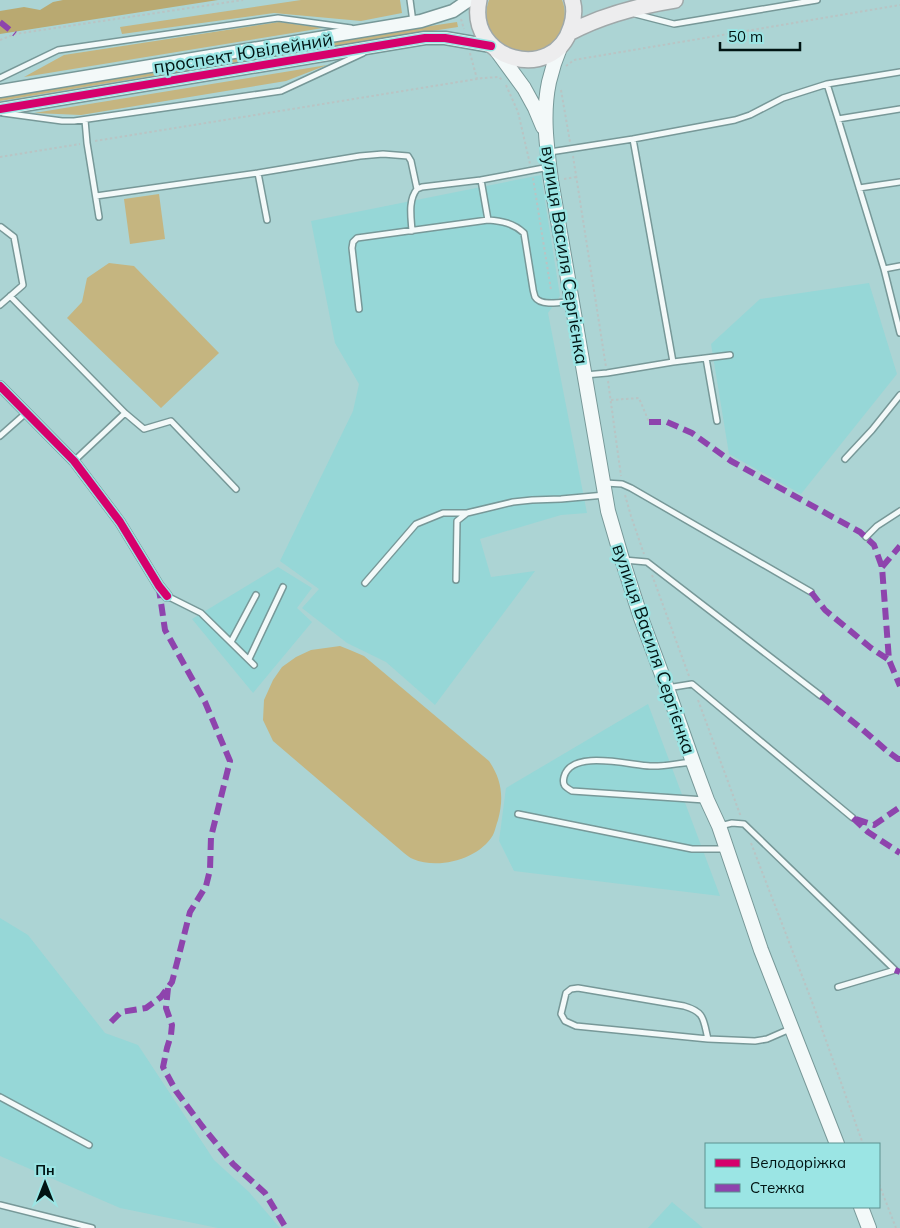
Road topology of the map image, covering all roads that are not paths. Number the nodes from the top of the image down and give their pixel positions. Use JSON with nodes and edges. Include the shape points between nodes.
{"nodes":[{"id":1,"x":410,"y":0,"type":"edge"},
{"id":2,"x":468,"y":0,"type":"edge"},
{"id":3,"x":479,"y":0,"type":"edge"},
{"id":4,"x":572,"y":0,"type":"edge"},
{"id":5,"x":675,"y":0,"type":"edge"},
{"id":6,"x":817,"y":0,"type":"edge"},
{"id":7,"x":624,"y":11,"type":"junction"},
{"id":8,"x":413,"y":22,"type":"junction"},
{"id":9,"x":369,"y":30,"type":"junction"},
{"id":10,"x":565,"y":39,"type":"junction"},
{"id":11,"x":381,"y":45,"type":"junction"},
{"id":12,"x":494,"y":48,"type":"junction"},
{"id":13,"x":900,"y":72,"type":"edge"},
{"id":14,"x":0,"y":78,"type":"edge"},
{"id":15,"x":827,"y":84,"type":"junction"},
{"id":16,"x":0,"y":92,"type":"edge"},
{"id":17,"x":900,"y":109,"type":"edge"},
{"id":18,"x":0,"y":111,"type":"edge"},
{"id":19,"x":838,"y":119,"type":"junction"},
{"id":20,"x":85,"y":120,"type":"junction"},
{"id":21,"x":545,"y":133,"type":"junction"},
{"id":22,"x":633,"y":139,"type":"junction"},
{"id":23,"x":548,"y":153,"type":"junction"},
{"id":24,"x":549,"y":167,"type":"junction"},
{"id":25,"x":258,"y":172,"type":"junction"},
{"id":26,"x":481,"y":180,"type":"junction"},
{"id":27,"x":900,"y":182,"type":"edge"},
{"id":28,"x":859,"y":188,"type":"junction"},
{"id":29,"x":417,"y":189,"type":"junction"},
{"id":30,"x":96,"y":196,"type":"junction"},
{"id":31,"x":99,"y":217,"type":"dead end"},
{"id":32,"x":267,"y":220,"type":"dead end"},
{"id":33,"x":488,"y":220,"type":"junction"},
{"id":34,"x":1,"y":227,"type":"dead end"},
{"id":35,"x":412,"y":231,"type":"junction"},
{"id":36,"x":900,"y":266,"type":"edge"},
{"id":37,"x":884,"y":269,"type":"junction"},
{"id":38,"x":10,"y":296,"type":"junction"},
{"id":39,"x":572,"y":301,"type":"junction"},
{"id":40,"x":0,"y":305,"type":"edge"},
{"id":41,"x":359,"y":309,"type":"dead end"},
{"id":42,"x":900,"y":333,"type":"edge"},
{"id":43,"x":730,"y":355,"type":"dead end"},
{"id":44,"x":706,"y":358,"type":"junction"},
{"id":45,"x":673,"y":362,"type":"junction"},
{"id":46,"x":584,"y":375,"type":"junction"},
{"id":47,"x":0,"y":386,"type":"edge"},
{"id":48,"x":900,"y":395,"type":"edge"},
{"id":49,"x":27,"y":413,"type":"junction"},
{"id":50,"x":125,"y":413,"type":"junction"},
{"id":51,"x":717,"y":421,"type":"dead end"},
{"id":52,"x":0,"y":436,"type":"edge"},
{"id":53,"x":845,"y":460,"type":"dead end"},
{"id":54,"x":74,"y":461,"type":"junction"},
{"id":55,"x":236,"y":489,"type":"dead end"},
{"id":56,"x":605,"y":489,"type":"junction"},
{"id":57,"x":900,"y":511,"type":"edge"},
{"id":58,"x":467,"y":513,"type":"junction"},
{"id":59,"x":866,"y":536,"type":"dead end"},
{"id":60,"x":622,"y":560,"type":"junction"},
{"id":61,"x":456,"y":580,"type":"dead end"},
{"id":62,"x":365,"y":583,"type":"dead end"},
{"id":63,"x":283,"y":586,"type":"dead end"},
{"id":64,"x":811,"y":592,"type":"dead end"},
{"id":65,"x":256,"y":595,"type":"dead end"},
{"id":66,"x":167,"y":596,"type":"joint"},
{"id":67,"x":231,"y":642,"type":"junction"},
{"id":68,"x":249,"y":660,"type":"junction"},
{"id":69,"x":254,"y":665,"type":"dead end"},
{"id":70,"x":667,"y":688,"type":"junction"},
{"id":71,"x":821,"y":696,"type":"dead end"},
{"id":72,"x":693,"y":762,"type":"junction"},
{"id":73,"x":707,"y":800,"type":"junction"},
{"id":74,"x":518,"y":814,"type":"dead end"},
{"id":75,"x":853,"y":818,"type":"dead end"},
{"id":76,"x":719,"y":826,"type":"junction"},
{"id":77,"x":727,"y":849,"type":"junction"},
{"id":78,"x":838,"y":987,"type":"dead end"},
{"id":79,"x":792,"y":1028,"type":"junction"},
{"id":80,"x":708,"y":1039,"type":"junction"},
{"id":81,"x":0,"y":1097,"type":"edge"},
{"id":82,"x":837,"y":1143,"type":"edge"},
{"id":83,"x":89,"y":1145,"type":"dead end"},
{"id":84,"x":0,"y":1205,"type":"edge"},
{"id":85,"x":861,"y":1208,"type":"edge"},
{"id":86,"x":92,"y":1228,"type":"edge"},
{"id":87,"x":869,"y":1228,"type":"edge"}],
"edges":[{"from":1,"to":8,"type":"lane"},
{"from":2,"to":8,"type":"street","name":"проспект Ювілейний","via":[[453,11]]},
{"from":3,"to":12,"type":"main road","via":[[478,18],[482,33]]},
{"from":4,"to":10,"type":"main road","via":[[574,19]]},
{"from":5,"to":7,"type":"main road"},
{"from":6,"to":7,"type":"lane","via":[[674,24]]},
{"from":7,"to":10,"type":"main road","via":[[599,19]]},
{"from":8,"to":9,"type":"street","name":"проспект Ювілейний"},
{"from":9,"to":14,"type":"lane","via":[[278,18],[58,50]]},
{"from":9,"to":16,"type":"street","name":"проспект Ювілейний"},
{"from":10,"to":12,"type":"main road","via":[[550,54],[530,60],[509,57]]},
{"from":10,"to":21,"type":"main road","name":"вулиця Василя Сергієнка","via":[[549,84]]},
{"from":11,"to":12,"type":"street","name":"проспект Ювілейний","via":[[445,38]]},
{"from":11,"to":18,"type":"street","name":"проспект Ювілейний"},
{"from":11,"to":20,"type":"lane","via":[[281,91]]},
{"from":12,"to":21,"type":"main road","name":"вулиця Василя Сергієнка","via":[[524,88]]},
{"from":13,"to":15,"type":"lane"},
{"from":15,"to":19,"type":"lane"},
{"from":15,"to":22,"type":"lane","via":[[783,98],[735,120]]},
{"from":17,"to":19,"type":"lane"},
{"from":18,"to":20,"type":"lane","via":[[62,121]]},
{"from":19,"to":28,"type":"lane"},
{"from":20,"to":30,"type":"lane"},
{"from":21,"to":23,"type":"main road","name":"вулиця Василя Сергієнка"},
{"from":22,"to":23,"type":"lane"},
{"from":22,"to":45,"type":"lane"},
{"from":23,"to":24,"type":"main road","name":"вулиця Василя Сергієнка"},
{"from":24,"to":26,"type":"lane"},
{"from":24,"to":39,"type":"main road","name":"вулиця Василя Сергієнка"},
{"from":25,"to":29,"type":"lane","via":[[360,156],[405,155],[411,161]]},
{"from":25,"to":30,"type":"lane"},
{"from":25,"to":32,"type":"lane"},
{"from":26,"to":29,"type":"lane"},
{"from":26,"to":33,"type":"lane"},
{"from":27,"to":28,"type":"lane"},
{"from":28,"to":37,"type":"lane"},
{"from":29,"to":35,"type":"lane","via":[[410,212]]},
{"from":30,"to":31,"type":"lane"},
{"from":33,"to":35,"type":"lane"},
{"from":33,"to":39,"type":"lane","via":[[512,224],[524,233],[533,289],[539,301]]},
{"from":34,"to":38,"type":"lane","via":[[14,237],[23,285]]},
{"from":35,"to":41,"type":"lane","via":[[361,237],[353,242]]},
{"from":36,"to":37,"type":"lane"},
{"from":37,"to":42,"type":"lane"},
{"from":38,"to":40,"type":"lane"},
{"from":38,"to":50,"type":"lane"},
{"from":39,"to":46,"type":"main road","name":"вулиця Василя Сергієнка"},
{"from":43,"to":44,"type":"lane"},
{"from":44,"to":45,"type":"lane"},
{"from":44,"to":51,"type":"lane"},
{"from":45,"to":46,"type":"lane"},
{"from":46,"to":56,"type":"main road","name":"вулиця Василя Сергієнка"},
{"from":47,"to":49,"type":"street"},
{"from":48,"to":53,"type":"lane"},
{"from":49,"to":52,"type":"lane"},
{"from":49,"to":54,"type":"street"},
{"from":50,"to":54,"type":"lane"},
{"from":50,"to":55,"type":"lane","via":[[144,428],[171,421]]},
{"from":54,"to":66,"type":"street","via":[[120,522]]},
{"from":56,"to":58,"type":"lane","via":[[562,499],[513,502]]},
{"from":56,"to":60,"type":"main road","name":"вулиця Василя Сергієнка"},
{"from":56,"to":64,"type":"lane","via":[[622,484],[631,488]]},
{"from":57,"to":59,"type":"lane"},
{"from":58,"to":61,"type":"lane","via":[[457,521]]},
{"from":58,"to":62,"type":"lane","via":[[444,513],[416,524]]},
{"from":60,"to":70,"type":"main road","name":"вулиця Василя Сергієнка"},
{"from":60,"to":71,"type":"lane","via":[[647,562]]},
{"from":63,"to":68,"type":"lane"},
{"from":65,"to":67,"type":"lane"},
{"from":66,"to":67,"type":"lane","via":[[201,613]]},
{"from":67,"to":68,"type":"lane"},
{"from":68,"to":69,"type":"lane"},
{"from":70,"to":72,"type":"main road","name":"вулиця Василя Сергієнка"},
{"from":70,"to":75,"type":"lane","via":[[692,684]]},
{"from":72,"to":73,"type":"main road","name":"вулиця Василя Сергієнка"},
{"from":72,"to":73,"type":"lane","via":[[652,766],[599,760],[577,763],[568,768],[562,782],[572,792]]},
{"from":73,"to":76,"type":"main road","name":"вулиця Василя Сергієнка"},
{"from":74,"to":77,"type":"lane","via":[[692,849]]},
{"from":76,"to":77,"type":"main road","name":"вулиця Василя Сергієнка"},
{"from":76,"to":78,"type":"lane","via":[[732,822],[744,824],[895,970]]},
{"from":77,"to":79,"type":"main road","name":"вулиця Василя Сергієнка"},
{"from":79,"to":80,"type":"lane","via":[[755,1041]]},
{"from":79,"to":82,"type":"main road","name":"вулиця Василя Сергієнка"},
{"from":80,"to":80,"type":"lane","via":[[576,1026],[565,1022],[560,1014],[566,993],[572,989],[626,996],[694,1009],[703,1016]]},
{"from":81,"to":83,"type":"lane"},
{"from":84,"to":86,"type":"lane"},
{"from":85,"to":87,"type":"main road"}]}
